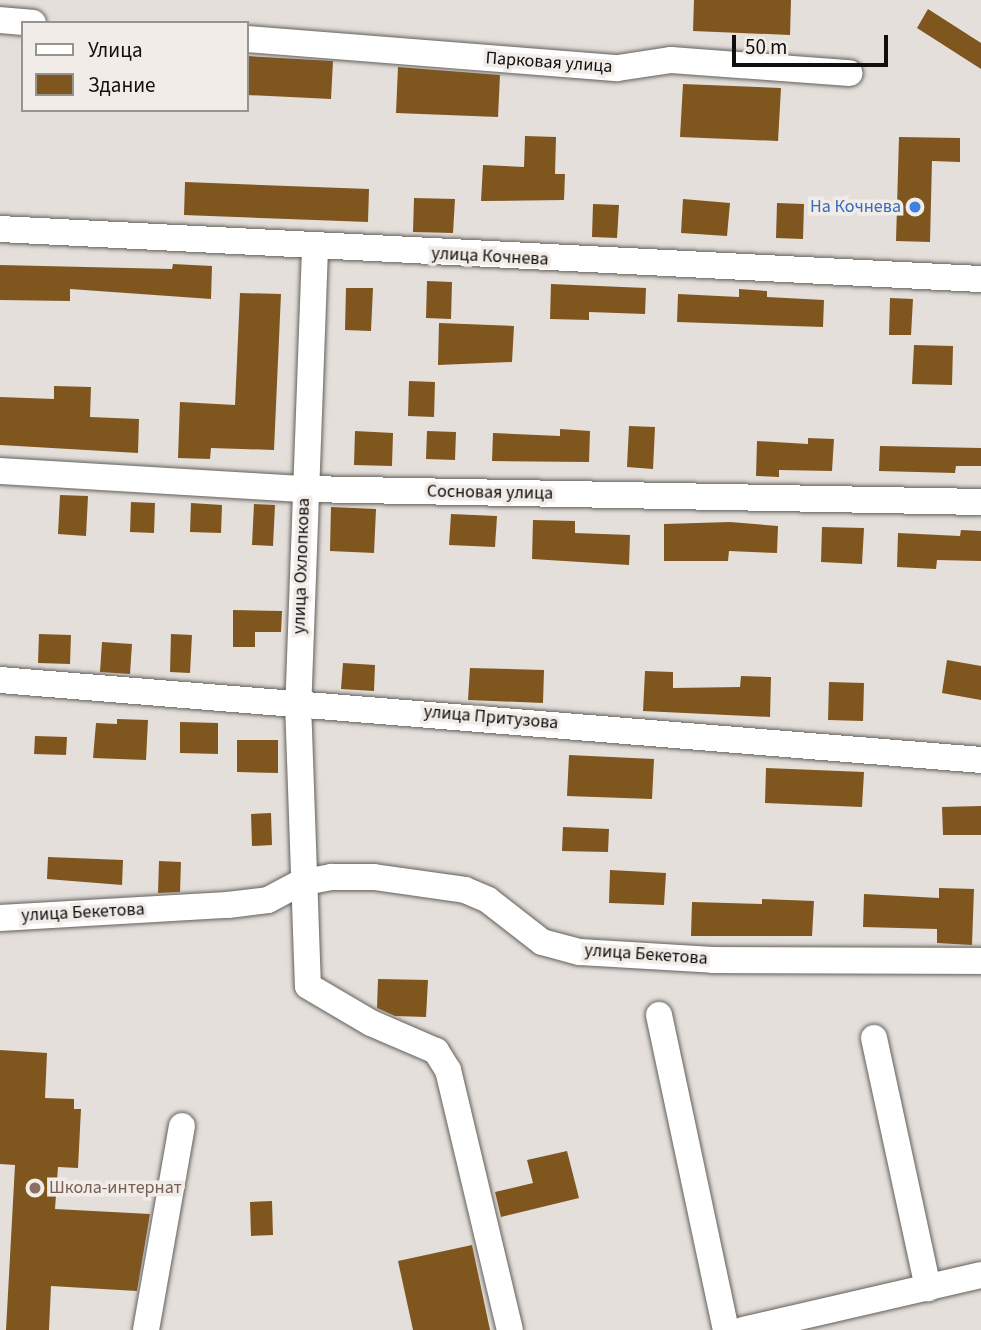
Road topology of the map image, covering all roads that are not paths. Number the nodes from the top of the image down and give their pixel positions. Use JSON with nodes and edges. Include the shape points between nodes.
{"nodes":[{"id":1,"x":0,"y":20,"type":"edge"},
{"id":2,"x":21,"y":22,"type":"edge"},
{"id":3,"x":248,"y":39,"type":"edge"},
{"id":4,"x":850,"y":73,"type":"dead end"},
{"id":5,"x":0,"y":229,"type":"edge"},
{"id":6,"x":315,"y":249,"type":"junction"},
{"id":7,"x":981,"y":279,"type":"edge"},
{"id":8,"x":0,"y":471,"type":"edge"},
{"id":9,"x":305,"y":489,"type":"junction"},
{"id":10,"x":981,"y":502,"type":"edge"},
{"id":11,"x":0,"y":680,"type":"edge"},
{"id":12,"x":298,"y":702,"type":"junction"},
{"id":13,"x":981,"y":760,"type":"edge"},
{"id":14,"x":300,"y":883,"type":"junction"},
{"id":15,"x":0,"y":918,"type":"edge"},
{"id":16,"x":981,"y":961,"type":"edge"},
{"id":17,"x":659,"y":1015,"type":"dead end"},
{"id":18,"x":874,"y":1038,"type":"dead end"},
{"id":19,"x":182,"y":1126,"type":"dead end"},
{"id":20,"x":981,"y":1275,"type":"edge"},
{"id":21,"x":928,"y":1288,"type":"junction"},
{"id":22,"x":146,"y":1330,"type":"edge"},
{"id":23,"x":510,"y":1330,"type":"edge"},
{"id":24,"x":726,"y":1330,"type":"edge"},
{"id":25,"x":743,"y":1330,"type":"edge"}],
"edges":[{"from":1,"to":2,"type":"street"},
{"from":3,"to":4,"type":"street","name":"Парковая улица","via":[[618,68],[671,60]]},
{"from":5,"to":6,"type":"street","name":"улица Кочнева"},
{"from":6,"to":7,"type":"street","name":"улица Кочнева"},
{"from":6,"to":9,"type":"street","name":"улица Охлопкова"},
{"from":8,"to":9,"type":"street","name":"Сосновая улица"},
{"from":9,"to":10,"type":"street","name":"Сосновая улица"},
{"from":9,"to":12,"type":"street","name":"улица Охлопкова"},
{"from":11,"to":12,"type":"street","name":"улица Притузова"},
{"from":12,"to":13,"type":"street","name":"улица Притузова"},
{"from":12,"to":14,"type":"street","name":"улица Охлопкова"},
{"from":14,"to":15,"type":"street","name":"улица Бекетова","via":[[268,900],[228,905]]},
{"from":14,"to":16,"type":"street","name":"улица Бекетова","via":[[374,877],[465,890],[488,900],[542,942],[616,956]]},
{"from":14,"to":23,"type":"street","name":"улица Охлопкова","via":[[308,986],[371,1023],[436,1051],[448,1069]]},
{"from":17,"to":24,"type":"street"},
{"from":18,"to":21,"type":"street"},
{"from":19,"to":22,"type":"street"},
{"from":20,"to":21,"type":"street"},
{"from":21,"to":25,"type":"street"}]}
